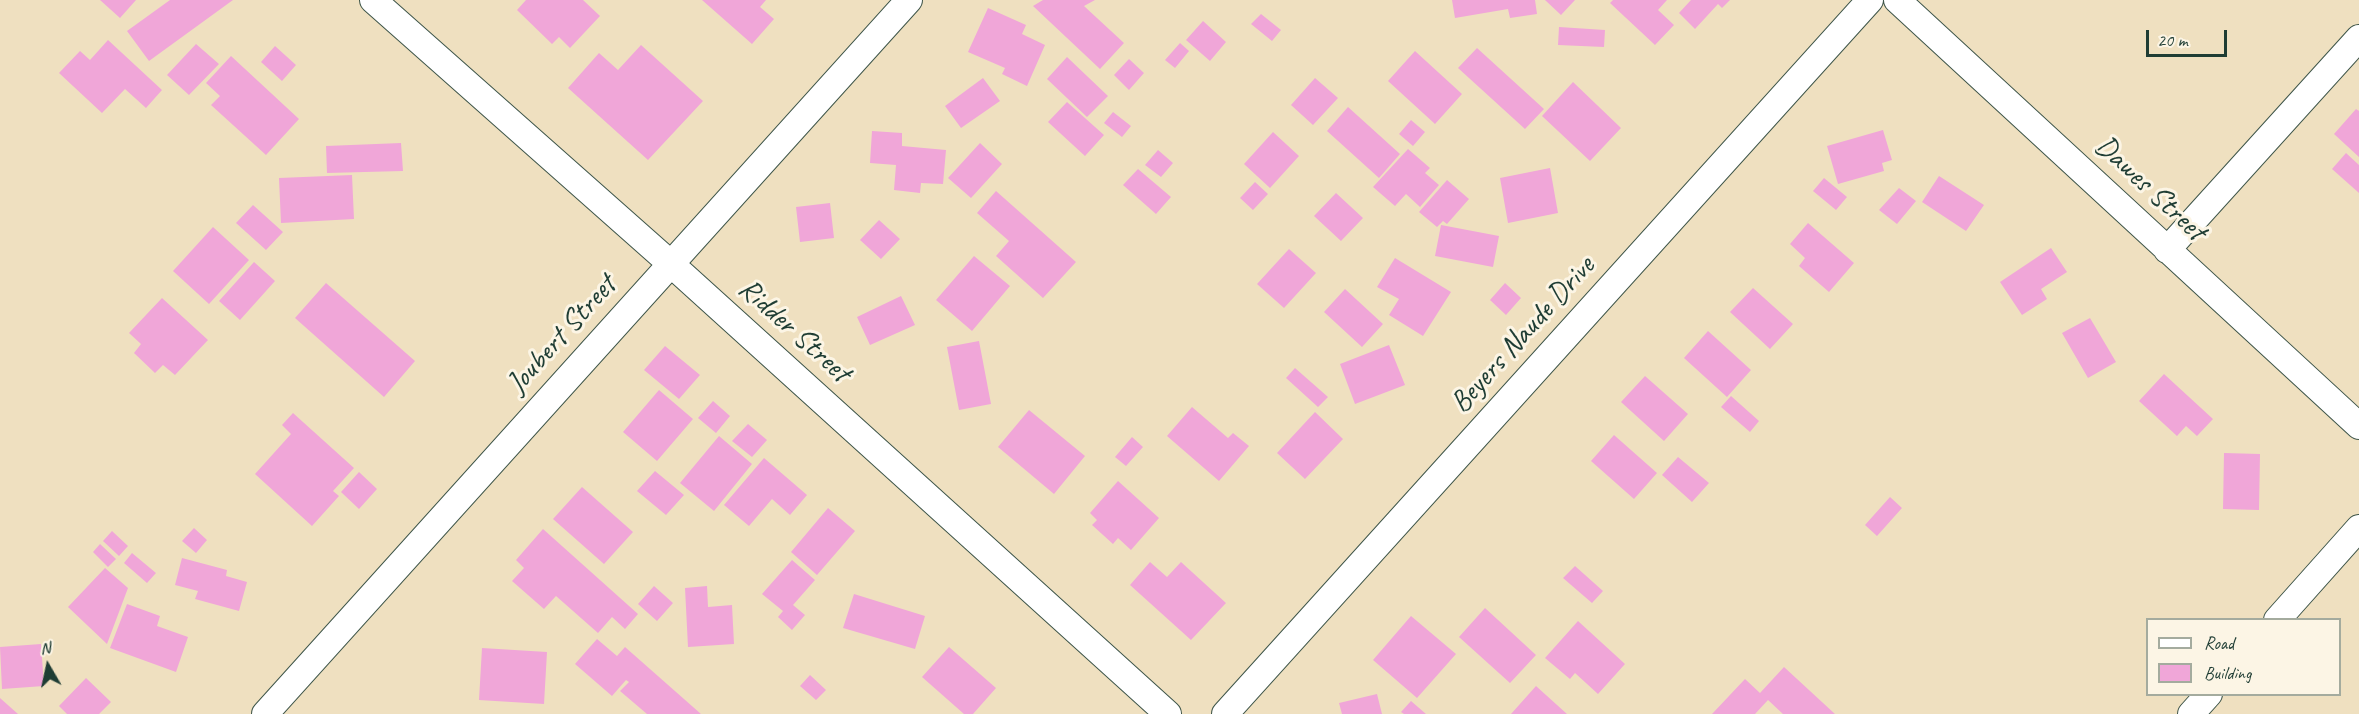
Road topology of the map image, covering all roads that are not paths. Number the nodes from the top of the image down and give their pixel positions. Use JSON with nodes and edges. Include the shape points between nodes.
{"nodes":[{"id":1,"x":373,"y":0,"type":"edge"},
{"id":2,"x":909,"y":0,"type":"edge"},
{"id":3,"x":1870,"y":0,"type":"edge"},
{"id":4,"x":1897,"y":0,"type":"edge"},
{"id":5,"x":2359,"y":38,"type":"edge"},
{"id":6,"x":2167,"y":250,"type":"junction"},
{"id":7,"x":671,"y":264,"type":"junction"},
{"id":8,"x":2359,"y":426,"type":"edge"},
{"id":9,"x":2359,"y":528,"type":"edge"},
{"id":10,"x":2279,"y":618,"type":"edge"},
{"id":11,"x":2207,"y":696,"type":"edge"},
{"id":12,"x":265,"y":714,"type":"edge"},
{"id":13,"x":1168,"y":714,"type":"edge"},
{"id":14,"x":1225,"y":714,"type":"edge"},
{"id":15,"x":2191,"y":714,"type":"edge"}],
"edges":[{"from":1,"to":7,"type":"street","name":"Ridder Street"},
{"from":2,"to":7,"type":"street","name":"Joubert Street"},
{"from":3,"to":14,"type":"street","name":"Beyers Naude Drive"},
{"from":4,"to":6,"type":"street","name":"Dawes Street"},
{"from":5,"to":6,"type":"street"},
{"from":6,"to":8,"type":"street","name":"Dawes Street"},
{"from":7,"to":12,"type":"street","name":"Joubert Street"},
{"from":7,"to":13,"type":"street","name":"Ridder Street"},
{"from":9,"to":10,"type":"street"},
{"from":11,"to":15,"type":"street"}]}
